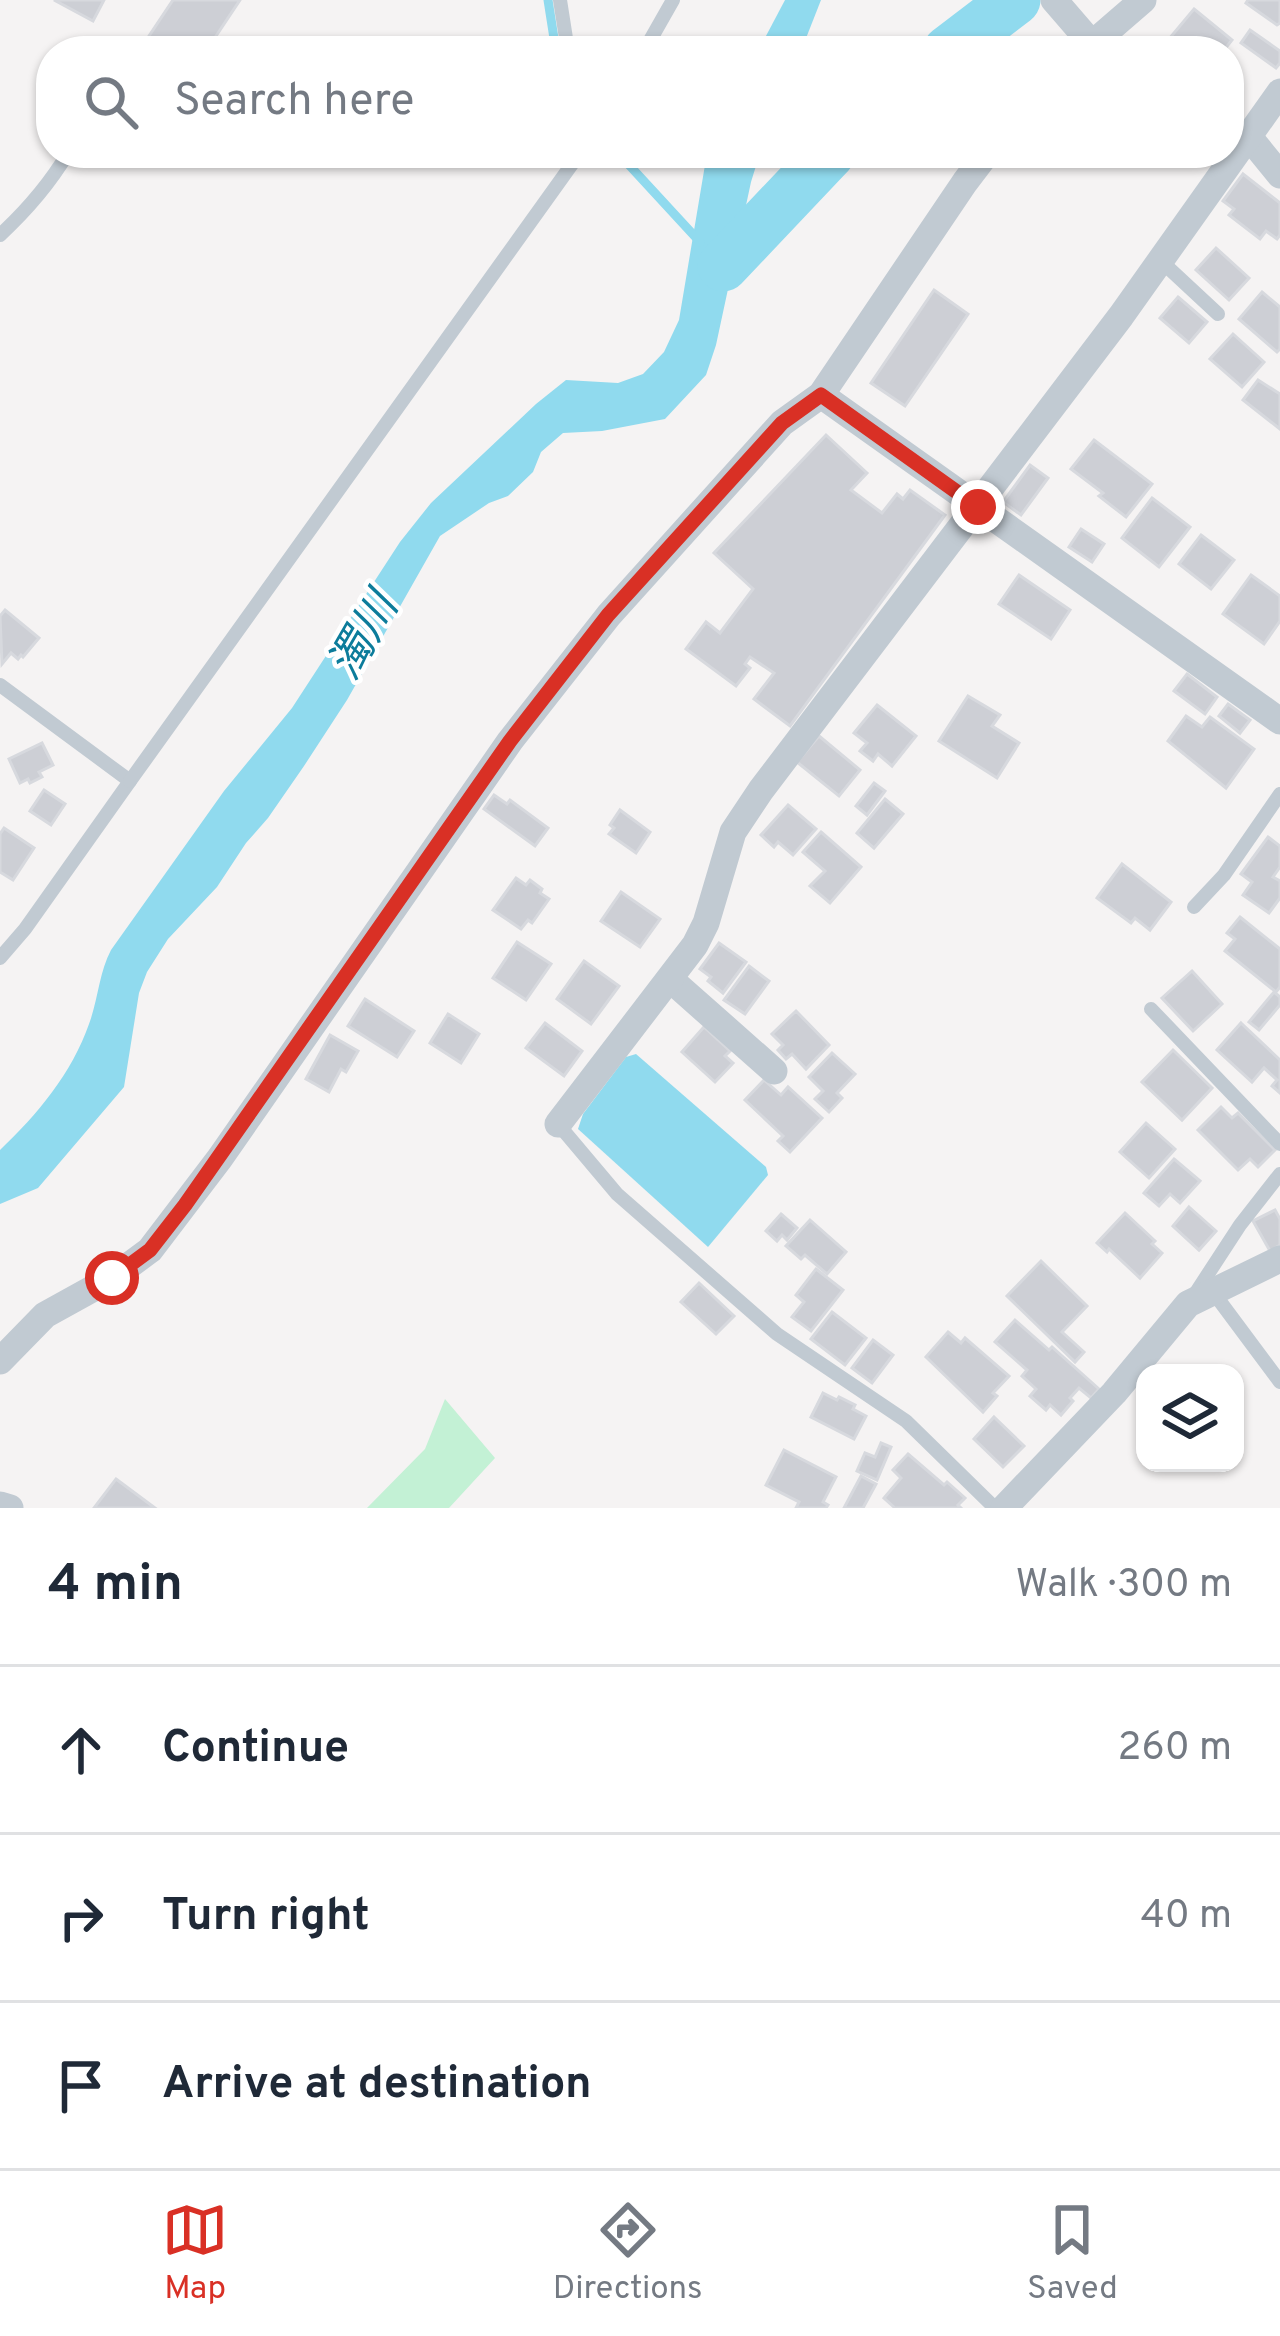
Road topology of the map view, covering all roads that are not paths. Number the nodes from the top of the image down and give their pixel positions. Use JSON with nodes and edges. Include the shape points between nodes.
{"nodes":[{"id":1,"x":560,"y":0,"type":"edge"},
{"id":2,"x":673,"y":0,"type":"edge"},
{"id":3,"x":1054,"y":0,"type":"edge"},
{"id":4,"x":1143,"y":0,"type":"edge"},
{"id":5,"x":566,"y":36,"type":"edge"},
{"id":6,"x":653,"y":36,"type":"edge"},
{"id":7,"x":1081,"y":36,"type":"edge"},
{"id":8,"x":1095,"y":36,"type":"edge"},
{"id":9,"x":1280,"y":92,"type":"edge"},
{"id":10,"x":1249,"y":137,"type":"junction"},
{"id":11,"x":1244,"y":144,"type":"edge"},
{"id":12,"x":59,"y":168,"type":"edge"},
{"id":13,"x":569,"y":168,"type":"edge"},
{"id":14,"x":975,"y":168,"type":"edge"},
{"id":15,"x":1227,"y":168,"type":"edge"},
{"id":16,"x":1280,"y":176,"type":"edge"},
{"id":17,"x":0,"y":235,"type":"edge"},
{"id":18,"x":1161,"y":261,"type":"junction"},
{"id":19,"x":1218,"y":314,"type":"dead end"},
{"id":20,"x":821,"y":395,"type":"junction"},
{"id":21,"x":978,"y":507,"type":"junction"},
{"id":22,"x":0,"y":685,"type":"edge"},
{"id":23,"x":1280,"y":721,"type":"edge"},
{"id":24,"x":130,"y":781,"type":"junction"},
{"id":25,"x":1280,"y":794,"type":"edge"},
{"id":26,"x":1194,"y":907,"type":"dead end"},
{"id":27,"x":0,"y":958,"type":"edge"},
{"id":28,"x":670,"y":979,"type":"junction"},
{"id":29,"x":1151,"y":1009,"type":"dead end"},
{"id":30,"x":774,"y":1072,"type":"dead end"},
{"id":31,"x":558,"y":1124,"type":"joint"},
{"id":32,"x":1280,"y":1144,"type":"edge"},
{"id":33,"x":1280,"y":1174,"type":"edge"},
{"id":34,"x":1280,"y":1259,"type":"edge"},
{"id":35,"x":1201,"y":1298,"type":"junction"},
{"id":36,"x":0,"y":1361,"type":"edge"},
{"id":37,"x":1280,"y":1382,"type":"edge"},
{"id":38,"x":0,"y":1505,"type":"edge"},
{"id":39,"x":10,"y":1508,"type":"edge"},
{"id":40,"x":999,"y":1508,"type":"edge"}],
"edges":[{"from":1,"to":5,"type":"lane"},
{"from":2,"to":6,"type":"lane"},
{"from":3,"to":7,"type":"street"},
{"from":4,"to":8,"type":"street"},
{"from":9,"to":10,"type":"street"},
{"from":10,"to":11,"type":"street"},
{"from":10,"to":16,"type":"street"},
{"from":12,"to":17,"type":"lane"},
{"from":13,"to":24,"type":"lane"},
{"from":14,"to":20,"type":"street"},
{"from":15,"to":18,"type":"street"},
{"from":18,"to":19,"type":"lane"},
{"from":18,"to":21,"type":"street"},
{"from":20,"to":21,"type":"street"},
{"from":20,"to":36,"type":"street","via":[[782,423],[608,615],[150,1250],[45,1315]]},
{"from":21,"to":23,"type":"street"},
{"from":21,"to":28,"type":"street","via":[[733,832],[706,923]]},
{"from":22,"to":24,"type":"lane"},
{"from":24,"to":27,"type":"lane"},
{"from":25,"to":26,"type":"lane"},
{"from":28,"to":30,"type":"street"},
{"from":28,"to":31,"type":"street"},
{"from":29,"to":32,"type":"lane"},
{"from":31,"to":40,"type":"lane","via":[[617,1194],[777,1334],[905,1421]]},
{"from":33,"to":35,"type":"lane","via":[[1240,1225]]},
{"from":34,"to":35,"type":"street"},
{"from":35,"to":37,"type":"lane"},
{"from":35,"to":40,"type":"street"},
{"from":38,"to":39,"type":"street"}]}
